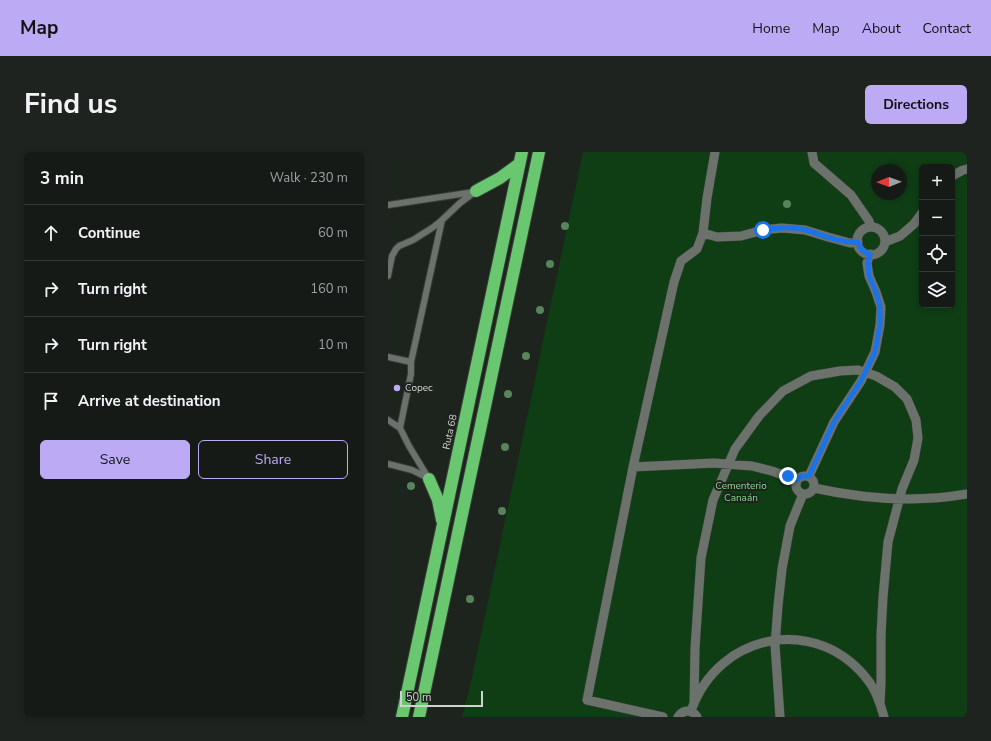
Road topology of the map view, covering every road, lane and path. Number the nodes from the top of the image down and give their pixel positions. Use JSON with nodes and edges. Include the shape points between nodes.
{"nodes":[{"id":1,"x":539,"y":152,"type":"edge"},
{"id":2,"x":715,"y":152,"type":"edge"},
{"id":3,"x":812,"y":152,"type":"edge"},
{"id":4,"x":521,"y":158,"type":"edge"},
{"id":5,"x":967,"y":169,"type":"edge"},
{"id":6,"x":955,"y":174,"type":"edge"},
{"id":7,"x":476,"y":191,"type":"junction"},
{"id":8,"x":388,"y":205,"type":"edge"},
{"id":9,"x":919,"y":217,"type":"edge"},
{"id":10,"x":442,"y":220,"type":"junction"},
{"id":11,"x":871,"y":227,"type":"junction"},
{"id":12,"x":703,"y":233,"type":"junction"},
{"id":13,"x":858,"y":242,"type":"junction"},
{"id":14,"x":885,"y":242,"type":"junction"},
{"id":15,"x":870,"y":254,"type":"junction"},
{"id":16,"x":388,"y":276,"type":"edge"},
{"id":17,"x":388,"y":357,"type":"edge"},
{"id":18,"x":411,"y":362,"type":"junction"},
{"id":19,"x":865,"y":373,"type":"junction"},
{"id":20,"x":388,"y":420,"type":"edge"},
{"id":21,"x":400,"y":428,"type":"junction"},
{"id":22,"x":388,"y":464,"type":"edge"},
{"id":23,"x":728,"y":464,"type":"junction"},
{"id":24,"x":633,"y":467,"type":"junction"},
{"id":25,"x":809,"y":476,"type":"junction"},
{"id":26,"x":429,"y":479,"type":"junction"},
{"id":27,"x":797,"y":480,"type":"junction"},
{"id":28,"x":814,"y":488,"type":"junction"},
{"id":29,"x":803,"y":494,"type":"junction"},
{"id":30,"x":967,"y":494,"type":"edge"},
{"id":31,"x":899,"y":499,"type":"junction"},
{"id":32,"x":443,"y":526,"type":"junction"},
{"id":33,"x":775,"y":640,"type":"junction"},
{"id":34,"x":880,"y":704,"type":"junction"},
{"id":35,"x":694,"y":711,"type":"edge"},
{"id":36,"x":402,"y":717,"type":"edge"},
{"id":37,"x":419,"y":717,"type":"edge"},
{"id":38,"x":664,"y":717,"type":"edge"},
{"id":39,"x":678,"y":717,"type":"edge"},
{"id":40,"x":780,"y":717,"type":"edge"},
{"id":41,"x":884,"y":717,"type":"edge"}],
"edges":[{"from":1,"to":37,"type":"highway"},
{"from":2,"to":12,"type":"street"},
{"from":3,"to":11,"type":"street","via":[[814,163],[852,195]]},
{"from":4,"to":7,"type":"highway","via":[[500,178]]},
{"from":4,"to":32,"type":"highway","name":"Ruta 68"},
{"from":5,"to":6,"type":"street"},
{"from":7,"to":8,"type":"lane"},
{"from":7,"to":10,"type":"lane"},
{"from":9,"to":14,"type":"street","via":[[900,236]]},
{"from":10,"to":16,"type":"lane","via":[[422,235],[396,249]]},
{"from":10,"to":18,"type":"lane"},
{"from":11,"to":13,"type":"street","via":[[860,233]]},
{"from":11,"to":14,"type":"street","via":[[876,227],[883,233]]},
{"from":12,"to":13,"type":"street","via":[[717,237],[741,236],[782,228],[805,230],[850,243]]},
{"from":12,"to":24,"type":"street","via":[[697,249],[681,261],[674,282]]},
{"from":13,"to":15,"type":"street","via":[[862,251]]},
{"from":14,"to":15,"type":"street","via":[[879,252]]},
{"from":15,"to":19,"type":"street","via":[[868,270],[880,307],[880,325],[875,352]]},
{"from":17,"to":18,"type":"lane"},
{"from":18,"to":21,"type":"lane"},
{"from":19,"to":23,"type":"street","via":[[858,370],[840,371],[811,376],[783,391],[759,416],[735,449]]},
{"from":19,"to":25,"type":"street","via":[[834,422]]},
{"from":19,"to":31,"type":"street","via":[[895,387],[907,399],[916,420],[918,438],[914,460]]},
{"from":20,"to":21,"type":"lane"},
{"from":21,"to":26,"type":"lane"},
{"from":22,"to":26,"type":"lane","via":[[412,470]]},
{"from":23,"to":24,"type":"street"},
{"from":23,"to":27,"type":"street","via":[[752,466]]},
{"from":23,"to":35,"type":"street","via":[[713,500],[701,558]]},
{"from":24,"to":38,"type":"street","via":[[587,700]]},
{"from":25,"to":27,"type":"street","via":[[802,476]]},
{"from":25,"to":28,"type":"street","via":[[815,484]]},
{"from":26,"to":32,"type":"highway","via":[[438,500]]},
{"from":27,"to":29,"type":"street","via":[[798,489]]},
{"from":28,"to":29,"type":"street"},
{"from":28,"to":31,"type":"street"},
{"from":29,"to":33,"type":"street","via":[[790,526],[784,554]]},
{"from":30,"to":31,"type":"street"},
{"from":31,"to":34,"type":"street","via":[[888,542],[881,635]]},
{"from":32,"to":36,"type":"highway","name":"Ruta 68"},
{"from":33,"to":34,"type":"street","via":[[819,644],[839,654],[856,667],[870,684]]},
{"from":33,"to":35,"type":"street","via":[[749,646],[726,660],[706,680]]},
{"from":33,"to":40,"type":"street"},
{"from":34,"to":41,"type":"street"},
{"from":35,"to":39,"type":"street","via":[[683,712]]}]}
